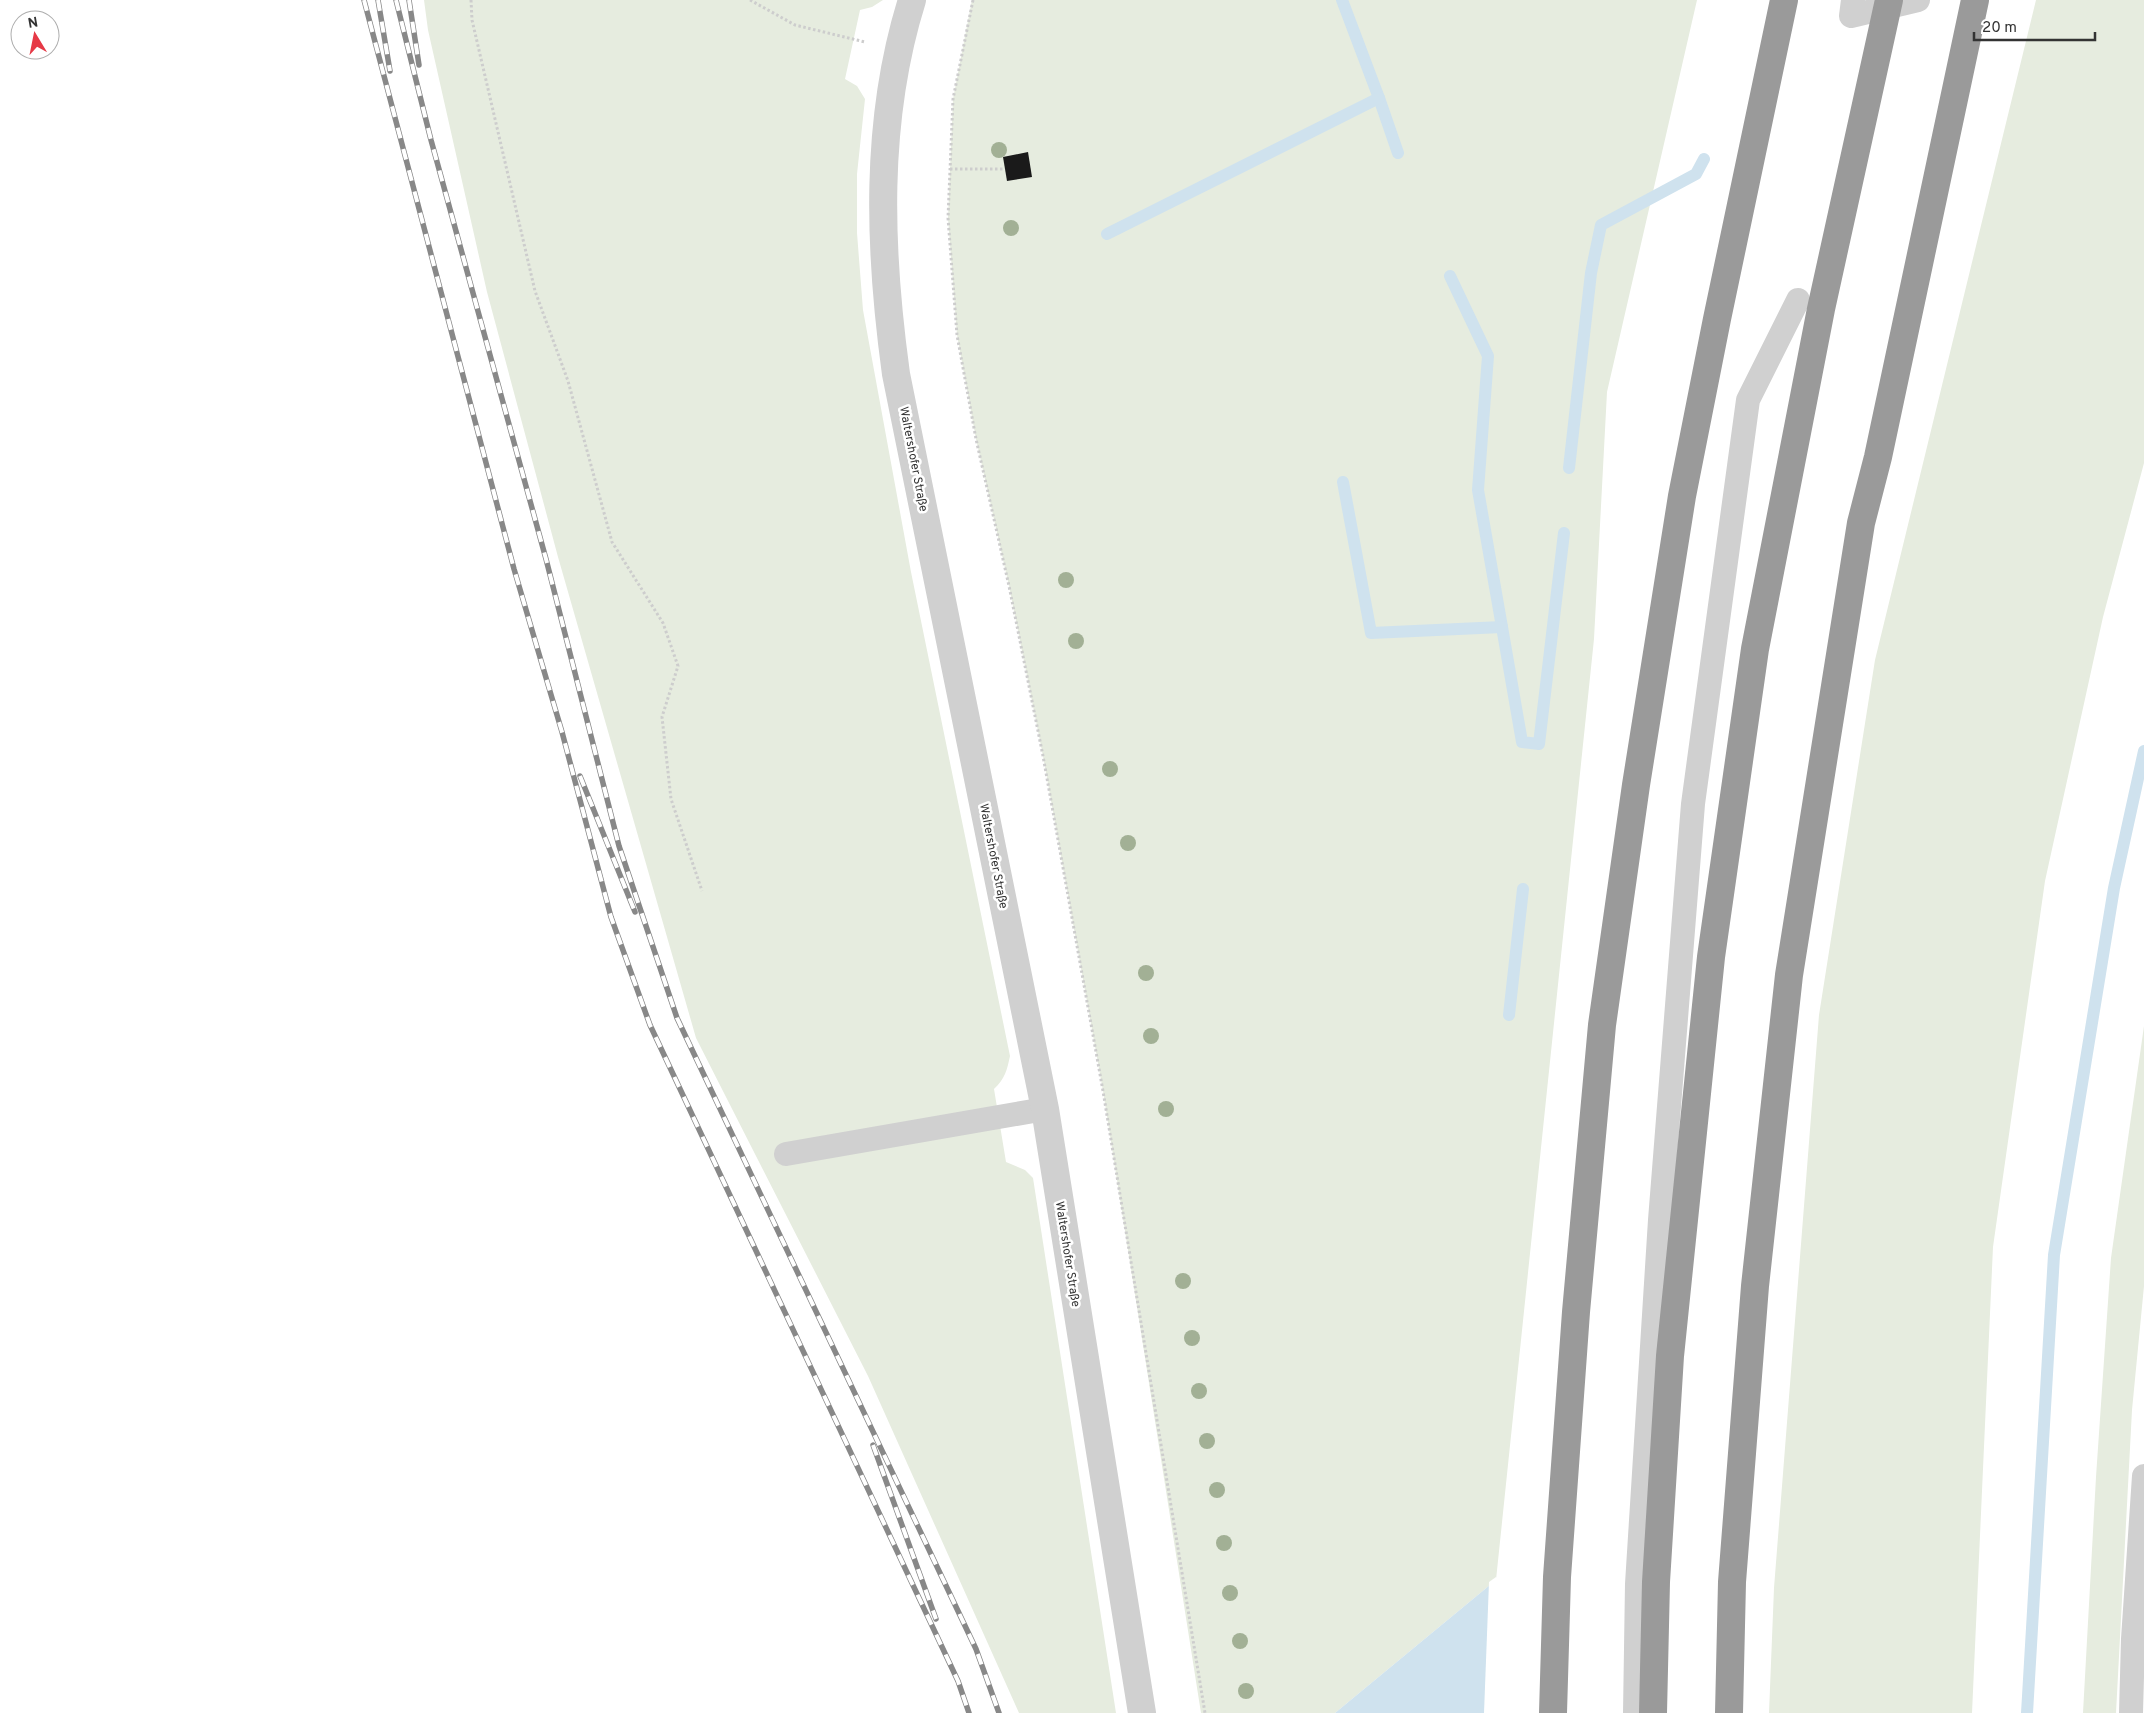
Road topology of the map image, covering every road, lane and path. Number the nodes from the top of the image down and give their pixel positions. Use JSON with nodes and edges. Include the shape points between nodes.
{"nodes":[{"id":1,"x":471,"y":0,"type":"edge"},
{"id":2,"x":750,"y":0,"type":"edge"},
{"id":3,"x":912,"y":0,"type":"edge"},
{"id":4,"x":973,"y":0,"type":"edge"},
{"id":5,"x":1784,"y":0,"type":"edge"},
{"id":6,"x":1853,"y":0,"type":"edge"},
{"id":7,"x":1889,"y":0,"type":"edge"},
{"id":8,"x":1918,"y":0,"type":"edge"},
{"id":9,"x":1975,"y":0,"type":"edge"},
{"id":10,"x":899,"y":51,"type":"junction"},
{"id":11,"x":950,"y":169,"type":"junction"},
{"id":12,"x":1005,"y":169,"type":"dead end"},
{"id":13,"x":1798,"y":300,"type":"dead end"},
{"id":14,"x":702,"y":891,"type":"dead end"},
{"id":15,"x":1045,"y":1109,"type":"junction"},
{"id":16,"x":786,"y":1154,"type":"dead end"},
{"id":17,"x":2144,"y":1476,"type":"edge"},
{"id":18,"x":1142,"y":1713,"type":"edge"},
{"id":19,"x":1205,"y":1713,"type":"edge"},
{"id":20,"x":1553,"y":1713,"type":"edge"},
{"id":21,"x":1635,"y":1713,"type":"edge"},
{"id":22,"x":1652,"y":1713,"type":"edge"},
{"id":23,"x":1730,"y":1713,"type":"edge"},
{"id":24,"x":2131,"y":1713,"type":"edge"}],
"edges":[{"from":1,"to":14,"type":"path","via":[[472,20],[535,291],[568,381],[612,542],[663,623],[678,666],[662,717],[671,799]]},
{"from":2,"to":10,"type":"path","via":[[795,25]]},
{"from":3,"to":10,"type":"street","name":"Waltershofer Straße"},
{"from":4,"to":11,"type":"path","via":[[953,99]]},
{"from":5,"to":20,"type":"highway","via":[[1682,496],[1602,1025],[1557,1577]]},
{"from":6,"to":8,"type":"lane","via":[[1851,16]]},
{"from":7,"to":22,"type":"highway","bridge":true,"via":[[1821,309],[1756,649],[1711,957],[1670,1356],[1656,1582]]},
{"from":9,"to":23,"type":"highway","via":[[1878,457],[1861,523],[1789,975],[1755,1286],[1732,1582]]},
{"from":10,"to":15,"type":"street","name":"Waltershofer Straße","via":[[884,161],[887,308],[896,374]]},
{"from":11,"to":12,"type":"path"},
{"from":11,"to":19,"type":"path","via":[[948,218],[957,335],[1043,756],[1104,1091]]},
{"from":13,"to":21,"type":"lane","via":[[1748,400],[1693,804],[1660,1220],[1637,1584]]},
{"from":15,"to":16,"type":"lane"},
{"from":15,"to":18,"type":"street","name":"Waltershofer Straße"},
{"from":17,"to":24,"type":"lane"}]}
